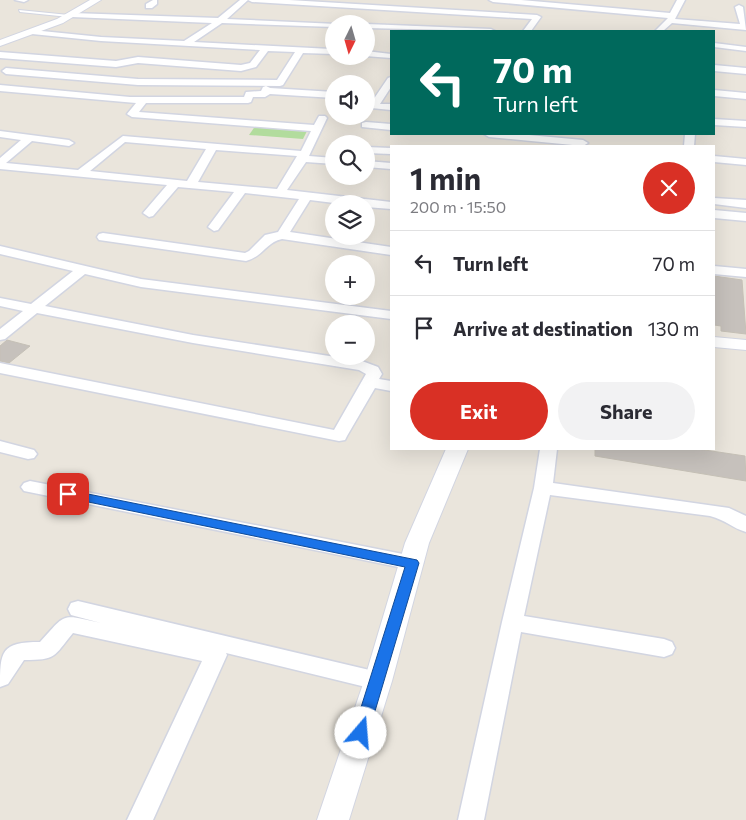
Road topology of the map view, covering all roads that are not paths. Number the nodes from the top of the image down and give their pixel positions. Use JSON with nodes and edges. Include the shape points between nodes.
{"nodes":[{"id":1,"x":19,"y":0,"type":"edge"},
{"id":2,"x":24,"y":0,"type":"edge"},
{"id":3,"x":97,"y":0,"type":"edge"},
{"id":4,"x":244,"y":0,"type":"edge"},
{"id":5,"x":252,"y":0,"type":"edge"},
{"id":6,"x":493,"y":0,"type":"edge"},
{"id":7,"x":681,"y":0,"type":"edge"},
{"id":8,"x":153,"y":5,"type":"dead end"},
{"id":9,"x":739,"y":6,"type":"dead end"},
{"id":10,"x":221,"y":10,"type":"dead end"},
{"id":11,"x":20,"y":11,"type":"dead end"},
{"id":12,"x":230,"y":11,"type":"junction"},
{"id":13,"x":70,"y":16,"type":"junction"},
{"id":14,"x":136,"y":17,"type":"junction"},
{"id":15,"x":672,"y":19,"type":"junction"},
{"id":16,"x":221,"y":20,"type":"junction"},
{"id":17,"x":325,"y":25,"type":"edge"},
{"id":18,"x":375,"y":26,"type":"edge"},
{"id":19,"x":745,"y":27,"type":"edge"},
{"id":20,"x":448,"y":30,"type":"edge"},
{"id":21,"x":528,"y":30,"type":"edge"},
{"id":22,"x":660,"y":30,"type":"edge"},
{"id":23,"x":32,"y":32,"type":"junction"},
{"id":24,"x":0,"y":43,"type":"edge"},
{"id":25,"x":185,"y":44,"type":"junction"},
{"id":26,"x":715,"y":45,"type":"edge"},
{"id":27,"x":265,"y":49,"type":"junction"},
{"id":28,"x":746,"y":49,"type":"edge"},
{"id":29,"x":300,"y":51,"type":"junction"},
{"id":30,"x":325,"y":51,"type":"edge"},
{"id":31,"x":0,"y":54,"type":"edge"},
{"id":32,"x":375,"y":55,"type":"edge"},
{"id":33,"x":390,"y":56,"type":"edge"},
{"id":34,"x":715,"y":68,"type":"edge"},
{"id":35,"x":6,"y":71,"type":"dead end"},
{"id":36,"x":746,"y":71,"type":"edge"},
{"id":37,"x":100,"y":80,"type":"junction"},
{"id":38,"x":390,"y":81,"type":"edge"},
{"id":39,"x":267,"y":87,"type":"junction"},
{"id":40,"x":0,"y":88,"type":"edge"},
{"id":41,"x":715,"y":93,"type":"edge"},
{"id":42,"x":325,"y":94,"type":"edge"},
{"id":43,"x":390,"y":95,"type":"edge"},
{"id":44,"x":74,"y":96,"type":"junction"},
{"id":45,"x":746,"y":96,"type":"edge"},
{"id":46,"x":379,"y":97,"type":"junction"},
{"id":47,"x":375,"y":98,"type":"edge"},
{"id":48,"x":143,"y":100,"type":"junction"},
{"id":49,"x":390,"y":107,"type":"edge"},
{"id":50,"x":715,"y":122,"type":"edge"},
{"id":51,"x":746,"y":124,"type":"edge"},
{"id":52,"x":366,"y":125,"type":"dead end"},
{"id":53,"x":390,"y":127,"type":"edge"},
{"id":54,"x":0,"y":134,"type":"edge"},
{"id":55,"x":502,"y":135,"type":"edge"},
{"id":56,"x":30,"y":138,"type":"junction"},
{"id":57,"x":583,"y":141,"type":"edge"},
{"id":58,"x":69,"y":142,"type":"dead end"},
{"id":59,"x":214,"y":146,"type":"junction"},
{"id":60,"x":375,"y":150,"type":"edge"},
{"id":61,"x":390,"y":151,"type":"edge"},
{"id":62,"x":303,"y":156,"type":"junction"},
{"id":63,"x":715,"y":158,"type":"edge"},
{"id":64,"x":325,"y":160,"type":"edge"},
{"id":65,"x":746,"y":162,"type":"edge"},
{"id":66,"x":0,"y":165,"type":"edge"},
{"id":67,"x":375,"y":165,"type":"edge"},
{"id":68,"x":390,"y":166,"type":"edge"},
{"id":69,"x":79,"y":175,"type":"junction"},
{"id":70,"x":175,"y":183,"type":"junction"},
{"id":71,"x":191,"y":184,"type":"junction"},
{"id":72,"x":242,"y":189,"type":"junction"},
{"id":73,"x":280,"y":192,"type":"junction"},
{"id":74,"x":307,"y":196,"type":"junction"},
{"id":75,"x":715,"y":201,"type":"edge"},
{"id":76,"x":746,"y":204,"type":"edge"},
{"id":77,"x":390,"y":206,"type":"edge"},
{"id":78,"x":149,"y":213,"type":"dead end"},
{"id":79,"x":715,"y":214,"type":"edge"},
{"id":80,"x":746,"y":217,"type":"edge"},
{"id":81,"x":214,"y":228,"type":"dead end"},
{"id":82,"x":282,"y":235,"type":"junction"},
{"id":83,"x":104,"y":236,"type":"dead end"},
{"id":84,"x":0,"y":250,"type":"edge"},
{"id":85,"x":390,"y":251,"type":"edge"},
{"id":86,"x":82,"y":270,"type":"junction"},
{"id":87,"x":715,"y":270,"type":"edge"},
{"id":88,"x":746,"y":273,"type":"edge"},
{"id":89,"x":0,"y":302,"type":"edge"},
{"id":90,"x":34,"y":309,"type":"junction"},
{"id":91,"x":390,"y":315,"type":"edge"},
{"id":92,"x":0,"y":336,"type":"edge"},
{"id":93,"x":715,"y":342,"type":"edge"},
{"id":94,"x":746,"y":345,"type":"edge"},
{"id":95,"x":0,"y":368,"type":"edge"},
{"id":96,"x":370,"y":382,"type":"junction"},
{"id":97,"x":390,"y":386,"type":"edge"},
{"id":98,"x":0,"y":446,"type":"edge"},
{"id":99,"x":457,"y":450,"type":"edge"},
{"id":100,"x":548,"y":450,"type":"edge"},
{"id":101,"x":28,"y":454,"type":"dead end"},
{"id":102,"x":30,"y":486,"type":"dead end"},
{"id":103,"x":543,"y":488,"type":"junction"},
{"id":104,"x":746,"y":525,"type":"edge"},
{"id":105,"x":413,"y":563,"type":"junction"},
{"id":106,"x":78,"y":609,"type":"dead end"},
{"id":107,"x":512,"y":622,"type":"junction"},
{"id":108,"x":664,"y":648,"type":"dead end"},
{"id":109,"x":0,"y":678,"type":"edge"},
{"id":110,"x":378,"y":682,"type":"junction"},
{"id":111,"x":140,"y":820,"type":"edge"},
{"id":112,"x":333,"y":820,"type":"edge"},
{"id":113,"x":471,"y":820,"type":"edge"}],
"edges":[{"from":1,"to":2,"type":"street"},
{"from":3,"to":13,"type":"street"},
{"from":4,"to":12,"type":"street"},
{"from":5,"to":21,"type":"street","via":[[537,17]]},
{"from":6,"to":15,"type":"street","via":[[610,9]]},
{"from":7,"to":15,"type":"street"},
{"from":8,"to":14,"type":"street"},
{"from":9,"to":19,"type":"street"},
{"from":10,"to":12,"type":"street"},
{"from":11,"to":13,"type":"lane"},
{"from":12,"to":16,"type":"street"},
{"from":13,"to":14,"type":"street"},
{"from":13,"to":23,"type":"street"},
{"from":14,"to":16,"type":"street"},
{"from":15,"to":19,"type":"street"},
{"from":15,"to":22,"type":"street"},
{"from":16,"to":17,"type":"street"},
{"from":16,"to":25,"type":"street"},
{"from":18,"to":20,"type":"street"},
{"from":23,"to":24,"type":"street"},
{"from":23,"to":25,"type":"street","via":[[101,40]]},
{"from":25,"to":27,"type":"street"},
{"from":26,"to":28,"type":"street"},
{"from":27,"to":29,"type":"street"},
{"from":27,"to":31,"type":"street","via":[[253,65],[242,68],[138,60],[116,64]]},
{"from":29,"to":30,"type":"street"},
{"from":29,"to":39,"type":"street","via":[[280,83]]},
{"from":32,"to":33,"type":"street"},
{"from":34,"to":36,"type":"street"},
{"from":35,"to":37,"type":"street"},
{"from":37,"to":39,"type":"street"},
{"from":37,"to":44,"type":"street"},
{"from":38,"to":46,"type":"street"},
{"from":39,"to":42,"type":"street"},
{"from":39,"to":48,"type":"street","via":[[265,94],[249,94],[248,100]]},
{"from":40,"to":44,"type":"street"},
{"from":41,"to":45,"type":"street"},
{"from":43,"to":46,"type":"street"},
{"from":44,"to":48,"type":"street"},
{"from":46,"to":47,"type":"street"},
{"from":46,"to":49,"type":"street","via":[[374,106]]},
{"from":48,"to":62,"type":"street","via":[[132,114],[319,123]]},
{"from":50,"to":51,"type":"street"},
{"from":52,"to":53,"type":"street"},
{"from":54,"to":56,"type":"street"},
{"from":55,"to":57,"type":"street"},
{"from":56,"to":58,"type":"street"},
{"from":56,"to":66,"type":"street"},
{"from":59,"to":62,"type":"street"},
{"from":59,"to":69,"type":"street","via":[[123,139]]},
{"from":59,"to":71,"type":"street"},
{"from":60,"to":61,"type":"street"},
{"from":62,"to":64,"type":"street"},
{"from":62,"to":73,"type":"street"},
{"from":63,"to":65,"type":"street"},
{"from":66,"to":69,"type":"street"},
{"from":67,"to":68,"type":"street"},
{"from":69,"to":70,"type":"street"},
{"from":70,"to":71,"type":"street"},
{"from":70,"to":78,"type":"street"},
{"from":71,"to":72,"type":"street"},
{"from":72,"to":73,"type":"street"},
{"from":72,"to":81,"type":"street"},
{"from":73,"to":74,"type":"street"},
{"from":74,"to":77,"type":"street"},
{"from":74,"to":82,"type":"street"},
{"from":75,"to":76,"type":"street"},
{"from":79,"to":80,"type":"street"},
{"from":82,"to":83,"type":"street","via":[[269,238],[254,254],[246,256]]},
{"from":82,"to":85,"type":"street"},
{"from":84,"to":86,"type":"street"},
{"from":86,"to":90,"type":"street"},
{"from":86,"to":91,"type":"street","via":[[141,283]]},
{"from":87,"to":88,"type":"street"},
{"from":89,"to":90,"type":"street"},
{"from":90,"to":92,"type":"street"},
{"from":90,"to":96,"type":"street","via":[[362,366],[373,370]]},
{"from":93,"to":94,"type":"street"},
{"from":95,"to":96,"type":"street","via":[[339,436]]},
{"from":96,"to":97,"type":"street"},
{"from":98,"to":101,"type":"street"},
{"from":99,"to":105,"type":"street","via":[[417,543]]},
{"from":100,"to":103,"type":"street"},
{"from":102,"to":105,"type":"street"},
{"from":103,"to":104,"type":"street","via":[[710,510],[729,514]]},
{"from":103,"to":107,"type":"street"},
{"from":105,"to":110,"type":"street"},
{"from":106,"to":110,"type":"street"},
{"from":107,"to":108,"type":"street"},
{"from":107,"to":113,"type":"street"},
{"from":109,"to":111,"type":"street","via":[[18,651],[45,651],[68,624],[216,655]]},
{"from":110,"to":112,"type":"street"}]}
